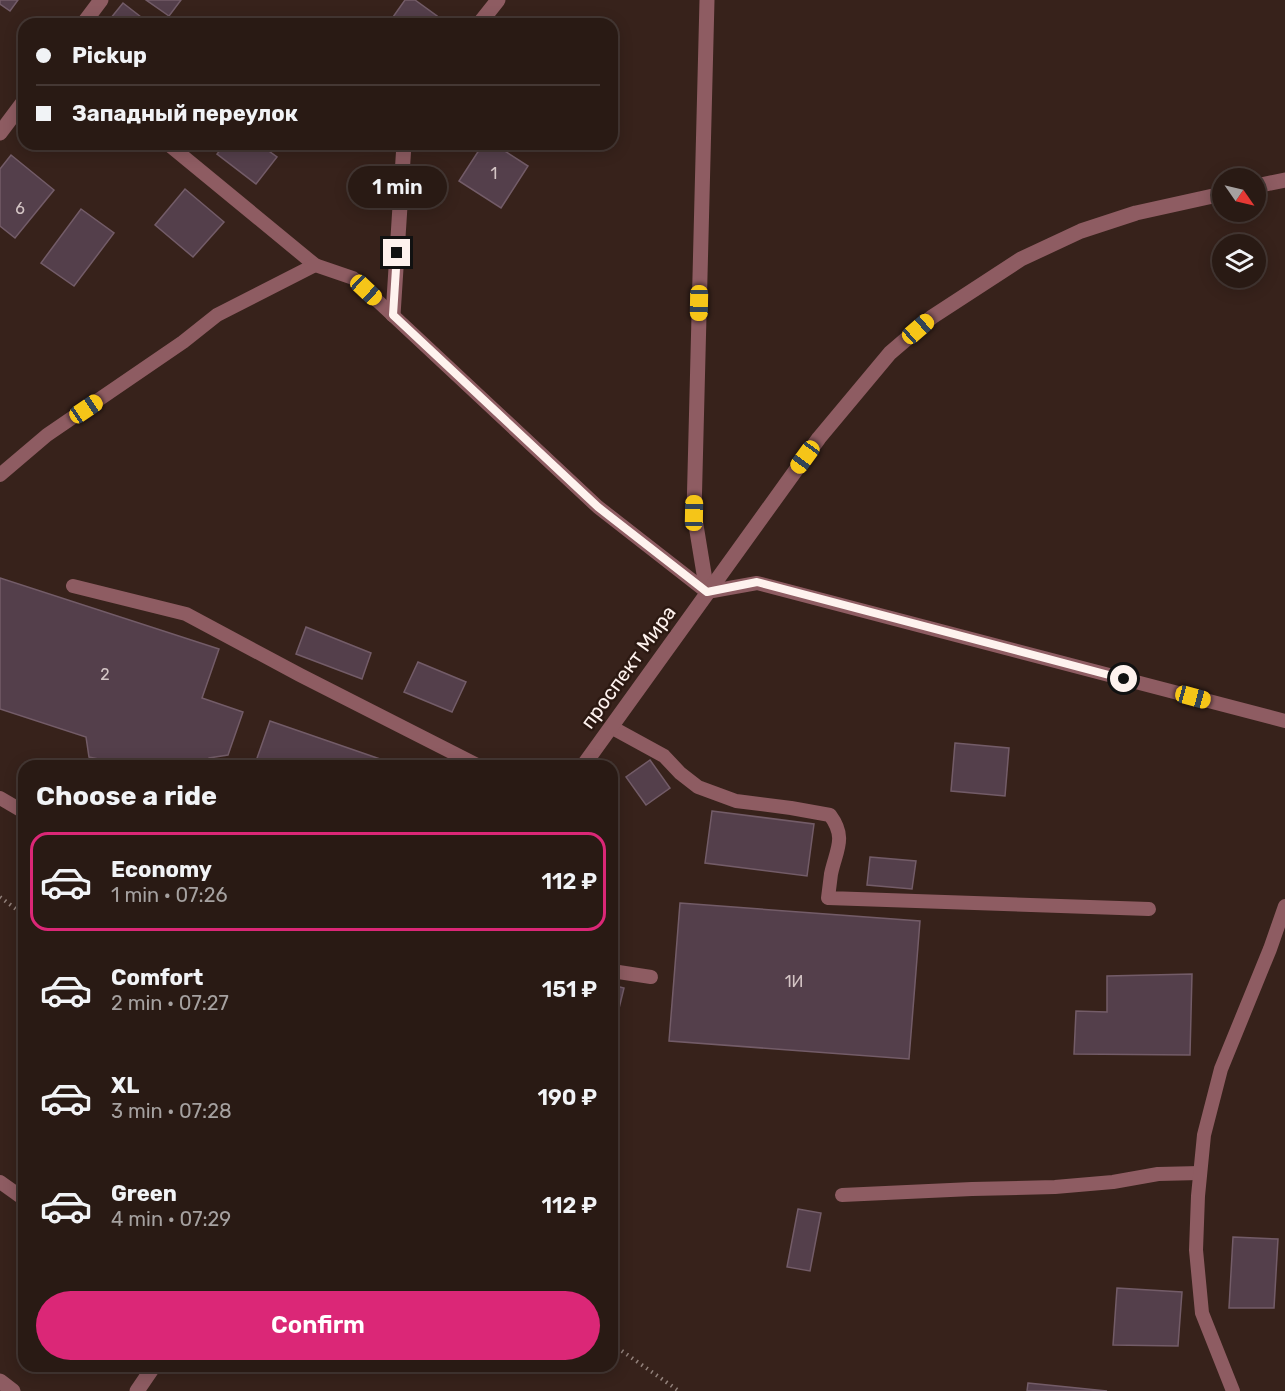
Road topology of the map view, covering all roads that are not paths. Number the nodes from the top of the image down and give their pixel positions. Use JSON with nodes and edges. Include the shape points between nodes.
{"nodes":[{"id":1,"x":101,"y":0,"type":"edge"},
{"id":2,"x":498,"y":0,"type":"edge"},
{"id":3,"x":707,"y":0,"type":"edge"},
{"id":4,"x":88,"y":18,"type":"edge"},
{"id":5,"x":484,"y":18,"type":"edge"},
{"id":6,"x":18,"y":109,"type":"edge"},
{"id":7,"x":0,"y":133,"type":"edge"},
{"id":8,"x":175,"y":150,"type":"edge"},
{"id":9,"x":404,"y":150,"type":"edge"},
{"id":10,"x":1285,"y":180,"type":"edge"},
{"id":11,"x":1266,"y":184,"type":"edge"},
{"id":12,"x":1212,"y":196,"type":"edge"},
{"id":13,"x":315,"y":264,"type":"junction"},
{"id":14,"x":393,"y":315,"type":"junction"},
{"id":15,"x":0,"y":475,"type":"edge"},
{"id":16,"x":74,"y":586,"type":"dead end"},
{"id":17,"x":707,"y":592,"type":"junction"},
{"id":18,"x":1285,"y":721,"type":"edge"},
{"id":19,"x":610,"y":727,"type":"junction"},
{"id":20,"x":467,"y":760,"type":"edge"},
{"id":21,"x":587,"y":760,"type":"edge"},
{"id":22,"x":0,"y":798,"type":"edge"},
{"id":23,"x":18,"y":808,"type":"edge"},
{"id":24,"x":1285,"y":906,"type":"edge"},
{"id":25,"x":1149,"y":909,"type":"dead end"},
{"id":26,"x":618,"y":972,"type":"edge"},
{"id":27,"x":651,"y":977,"type":"dead end"},
{"id":28,"x":1200,"y":1173,"type":"junction"},
{"id":29,"x":0,"y":1182,"type":"edge"},
{"id":30,"x":18,"y":1195,"type":"edge"},
{"id":31,"x":842,"y":1195,"type":"dead end"},
{"id":32,"x":150,"y":1372,"type":"edge"},
{"id":33,"x":0,"y":1381,"type":"edge"},
{"id":34,"x":13,"y":1391,"type":"edge"},
{"id":35,"x":137,"y":1391,"type":"edge"},
{"id":36,"x":1233,"y":1391,"type":"edge"}],
"edges":[{"from":1,"to":4,"type":"street"},
{"from":2,"to":5,"type":"street"},
{"from":3,"to":17,"type":"street","via":[[694,513]]},
{"from":6,"to":7,"type":"street"},
{"from":8,"to":13,"type":"lane"},
{"from":9,"to":14,"type":"street"},
{"from":10,"to":11,"type":"street"},
{"from":12,"to":17,"type":"street","name":"проспект Мира","via":[[1136,213],[1081,231],[1021,259],[932,317],[890,353],[819,438]]},
{"from":13,"to":14,"type":"lane","via":[[353,278]]},
{"from":13,"to":15,"type":"lane","via":[[217,315],[47,435]]},
{"from":14,"to":17,"type":"lane","via":[[598,507]]},
{"from":16,"to":20,"type":"lane","via":[[186,614]]},
{"from":17,"to":18,"type":"lane","via":[[757,582]]},
{"from":17,"to":19,"type":"street","name":"проспект Мира"},
{"from":19,"to":21,"type":"street","name":"проспект Мира"},
{"from":19,"to":25,"type":"lane","via":[[664,756],[698,787],[736,801],[830,815],[838,826],[839,845],[828,898]]},
{"from":22,"to":23,"type":"lane"},
{"from":24,"to":28,"type":"lane","via":[[1221,1070],[1204,1135]]},
{"from":26,"to":27,"type":"lane"},
{"from":28,"to":31,"type":"lane","via":[[1158,1174],[1055,1187]]},
{"from":28,"to":36,"type":"lane","via":[[1196,1250],[1202,1313]]},
{"from":29,"to":30,"type":"lane"},
{"from":32,"to":35,"type":"street"},
{"from":33,"to":34,"type":"street"}]}
